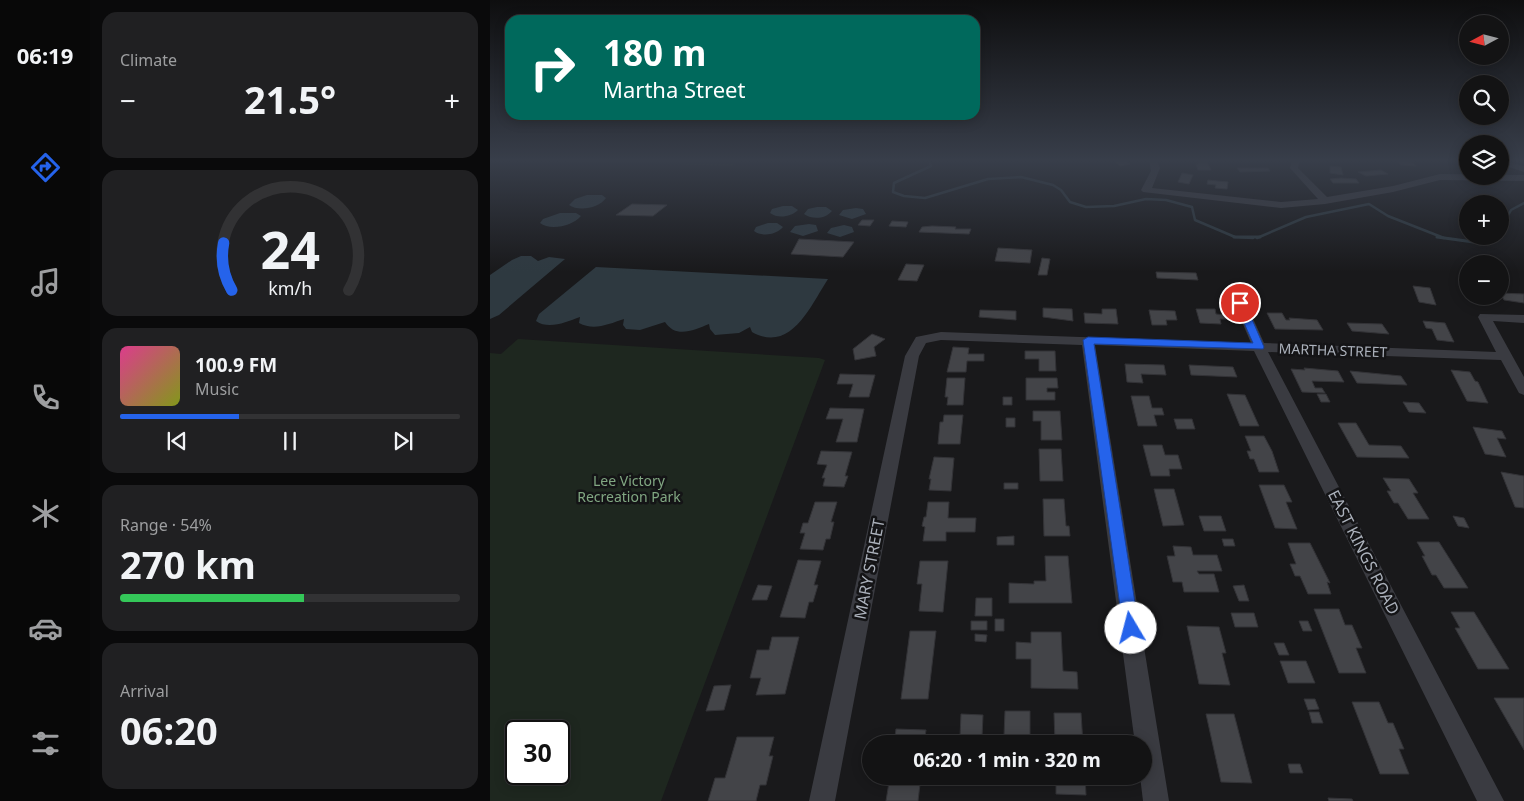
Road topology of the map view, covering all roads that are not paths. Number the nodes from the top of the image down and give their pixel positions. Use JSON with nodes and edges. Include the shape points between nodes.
{"nodes":[{"id":1,"x":1210,"y":197,"type":"edge"},
{"id":2,"x":1322,"y":197,"type":"edge"},
{"id":3,"x":1341,"y":197,"type":"edge"},
{"id":4,"x":1325,"y":200,"type":"junction"},
{"id":5,"x":1240,"y":303,"type":"dead end"},
{"id":6,"x":1524,"y":319,"type":"edge"},
{"id":7,"x":921,"y":340,"type":"joint"},
{"id":8,"x":1088,"y":340,"type":"junction"},
{"id":9,"x":1259,"y":347,"type":"junction"},
{"id":10,"x":1506,"y":356,"type":"junction"},
{"id":11,"x":1524,"y":390,"type":"edge"},
{"id":12,"x":822,"y":801,"type":"edge"},
{"id":13,"x":1156,"y":801,"type":"edge"},
{"id":14,"x":1491,"y":801,"type":"edge"}],
"edges":[{"from":1,"to":4,"type":"street","via":[[1267,204]]},
{"from":2,"to":4,"type":"street"},
{"from":3,"to":4,"type":"street"},
{"from":5,"to":9,"type":"street","name":"EAST KINGS ROAD"},
{"from":6,"to":10,"type":"street","via":[[1484,317]]},
{"from":7,"to":8,"type":"street","name":"MARTHA STREET","via":[[941,336]]},
{"from":7,"to":12,"type":"street","name":"MARY STREET","via":[[912,356]]},
{"from":8,"to":9,"type":"street","name":"MARTHA STREET"},
{"from":8,"to":13,"type":"street"},
{"from":9,"to":10,"type":"street","name":"MARTHA STREET"},
{"from":9,"to":14,"type":"street","name":"EAST KINGS ROAD"},
{"from":10,"to":11,"type":"street"}]}
